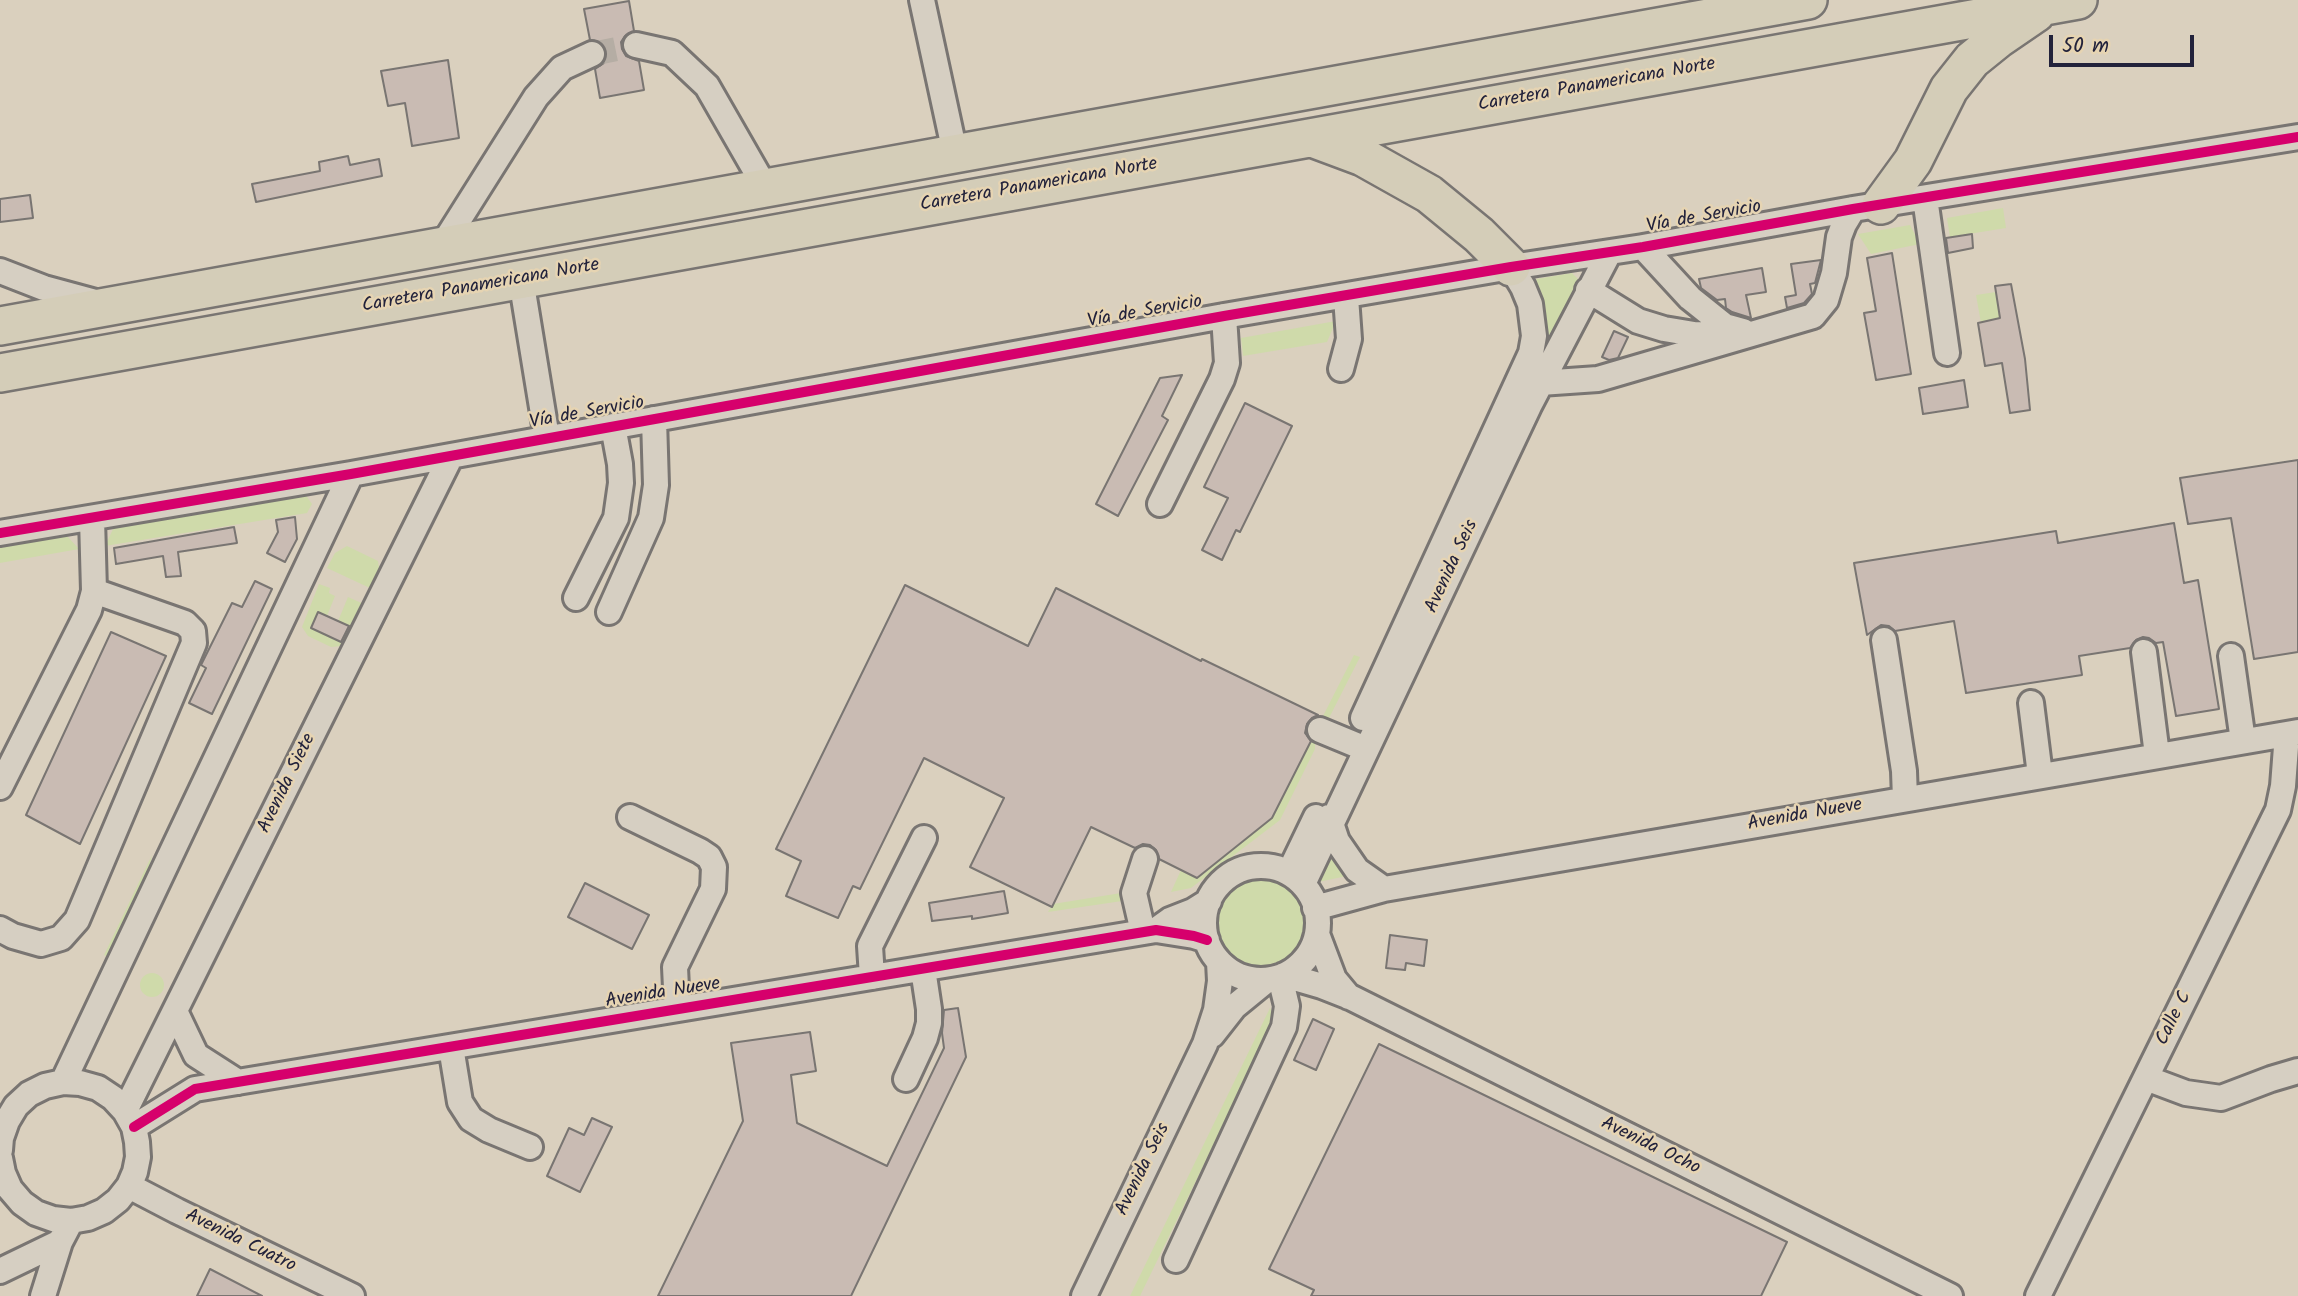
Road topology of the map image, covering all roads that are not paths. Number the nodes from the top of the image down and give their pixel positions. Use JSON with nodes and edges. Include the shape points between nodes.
{"nodes":[{"id":1,"x":922,"y":0,"type":"edge"},
{"id":2,"x":1786,"y":2,"type":"edge"},
{"id":3,"x":2062,"y":3,"type":"edge"},
{"id":4,"x":636,"y":45,"type":"tunnel mouth"},
{"id":5,"x":592,"y":54,"type":"tunnel mouth"},
{"id":6,"x":1311,"y":137,"type":"junction"},
{"id":7,"x":2298,"y":138,"type":"edge"},
{"id":8,"x":1026,"y":140,"type":"junction"},
{"id":9,"x":955,"y":153,"type":"junction"},
{"id":10,"x":765,"y":187,"type":"junction"},
{"id":11,"x":1036,"y":187,"type":"junction"},
{"id":12,"x":1925,"y":198,"type":"junction"},
{"id":13,"x":1867,"y":207,"type":"junction"},
{"id":14,"x":442,"y":246,"type":"junction"},
{"id":15,"x":1643,"y":247,"type":"junction"},
{"id":16,"x":1609,"y":253,"type":"junction"},
{"id":17,"x":1511,"y":267,"type":"junction"},
{"id":18,"x":0,"y":271,"type":"edge"},
{"id":19,"x":521,"y":279,"type":"junction"},
{"id":20,"x":1588,"y":290,"type":"junction"},
{"id":21,"x":1346,"y":297,"type":"junction"},
{"id":22,"x":111,"y":306,"type":"junction"},
{"id":23,"x":1224,"y":316,"type":"junction"},
{"id":24,"x":0,"y":327,"type":"edge"},
{"id":25,"x":1750,"y":334,"type":"junction"},
{"id":26,"x":1947,"y":353,"type":"dead end"},
{"id":27,"x":1341,"y":369,"type":"dead end"},
{"id":28,"x":0,"y":373,"type":"edge"},
{"id":29,"x":1540,"y":383,"type":"junction"},
{"id":30,"x":654,"y":419,"type":"junction"},
{"id":31,"x":613,"y":426,"type":"junction"},
{"id":32,"x":547,"y":438,"type":"junction"},
{"id":33,"x":451,"y":456,"type":"junction"},
{"id":34,"x":351,"y":474,"type":"junction"},
{"id":35,"x":1160,"y":503,"type":"dead end"},
{"id":36,"x":92,"y":518,"type":"junction"},
{"id":37,"x":0,"y":533,"type":"edge"},
{"id":38,"x":94,"y":591,"type":"junction"},
{"id":39,"x":576,"y":598,"type":"dead end"},
{"id":40,"x":609,"y":612,"type":"dead end"},
{"id":41,"x":1884,"y":640,"type":"dead end"},
{"id":42,"x":2144,"y":652,"type":"dead end"},
{"id":43,"x":2231,"y":656,"type":"dead end"},
{"id":44,"x":2031,"y":703,"type":"dead end"},
{"id":45,"x":1320,"y":730,"type":"dead end"},
{"id":46,"x":2292,"y":733,"type":"edge"},
{"id":47,"x":2243,"y":741,"type":"junction"},
{"id":48,"x":1359,"y":746,"type":"junction"},
{"id":49,"x":2157,"y":755,"type":"junction"},
{"id":50,"x":2040,"y":775,"type":"junction"},
{"id":51,"x":0,"y":787,"type":"edge"},
{"id":52,"x":1905,"y":799,"type":"junction"},
{"id":53,"x":1328,"y":812,"type":"junction"},
{"id":54,"x":630,"y":817,"type":"dead end"},
{"id":55,"x":924,"y":838,"type":"dead end"},
{"id":56,"x":1145,"y":859,"type":"dead end"},
{"id":57,"x":1296,"y":879,"type":"junction"},
{"id":58,"x":1384,"y":888,"type":"junction"},
{"id":59,"x":1209,"y":901,"type":"junction"},
{"id":60,"x":1315,"y":908,"type":"junction"},
{"id":61,"x":0,"y":929,"type":"edge"},
{"id":62,"x":1150,"y":931,"type":"junction"},
{"id":63,"x":1317,"y":934,"type":"junction"},
{"id":64,"x":1207,"y":940,"type":"junction"},
{"id":65,"x":1219,"y":962,"type":"junction"},
{"id":66,"x":923,"y":969,"type":"junction"},
{"id":67,"x":872,"y":977,"type":"junction"},
{"id":68,"x":1277,"y":977,"type":"junction"},
{"id":69,"x":1350,"y":997,"type":"junction"},
{"id":70,"x":677,"y":1009,"type":"junction"},
{"id":71,"x":175,"y":1011,"type":"junction"},
{"id":72,"x":1205,"y":1044,"type":"junction"},
{"id":73,"x":450,"y":1047,"type":"junction"},
{"id":74,"x":2298,"y":1071,"type":"edge"},
{"id":75,"x":2146,"y":1078,"type":"junction"},
{"id":76,"x":906,"y":1079,"type":"dead end"},
{"id":77,"x":63,"y":1082,"type":"junction"},
{"id":78,"x":238,"y":1082,"type":"junction"},
{"id":79,"x":6,"y":1111,"type":"edge"},
{"id":80,"x":130,"y":1119,"type":"junction"},
{"id":81,"x":530,"y":1147,"type":"dead end"},
{"id":82,"x":0,"y":1150,"type":"edge"},
{"id":83,"x":0,"y":1158,"type":"edge"},
{"id":84,"x":129,"y":1185,"type":"junction"},
{"id":85,"x":10,"y":1203,"type":"edge"},
{"id":86,"x":65,"y":1231,"type":"junction"},
{"id":87,"x":1175,"y":1259,"type":"dead end"},
{"id":88,"x":0,"y":1271,"type":"edge"},
{"id":89,"x":43,"y":1296,"type":"edge"},
{"id":90,"x":352,"y":1296,"type":"edge"},
{"id":91,"x":1084,"y":1296,"type":"edge"},
{"id":92,"x":1950,"y":1296,"type":"edge"},
{"id":93,"x":2038,"y":1296,"type":"edge"}],
"edges":[{"from":1,"to":9,"type":"street"},
{"from":2,"to":8,"type":"highway"},
{"from":3,"to":6,"type":"highway","name":"Carretera Panamericana Norte"},
{"from":3,"to":13,"type":"highway","via":[[1997,39],[1972,60],[1949,89],[1913,161]]},
{"from":4,"to":10,"type":"street","via":[[672,52],[707,86]]},
{"from":5,"to":14,"type":"street","via":[[562,68],[536,97]]},
{"from":6,"to":11,"type":"highway","name":"Carretera Panamericana Norte"},
{"from":6,"to":17,"type":"highway","via":[[1363,157],[1429,194]]},
{"from":7,"to":12,"type":"street","name":"Vía de Servicio"},
{"from":8,"to":9,"type":"highway"},
{"from":8,"to":11,"type":"highway"},
{"from":9,"to":10,"type":"highway"},
{"from":10,"to":14,"type":"highway"},
{"from":11,"to":19,"type":"highway","name":"Carretera Panamericana Norte"},
{"from":12,"to":13,"type":"street","name":"Vía de Servicio"},
{"from":12,"to":26,"type":"street"},
{"from":13,"to":15,"type":"street","name":"Vía de Servicio"},
{"from":13,"to":25,"type":"street","via":[[1844,224],[1826,300],[1812,316]]},
{"from":14,"to":22,"type":"highway"},
{"from":15,"to":16,"type":"street","name":"Vía de Servicio"},
{"from":15,"to":25,"type":"street","via":[[1709,314]]},
{"from":16,"to":17,"type":"street","name":"Vía de Servicio"},
{"from":16,"to":20,"type":"street","name":"Avenida Seis"},
{"from":17,"to":21,"type":"street","name":"Vía de Servicio"},
{"from":17,"to":48,"type":"street","name":"Avenida Seis","via":[[1530,304],[1531,353]]},
{"from":18,"to":22,"type":"street"},
{"from":19,"to":28,"type":"highway","name":"Carretera Panamericana Norte"},
{"from":19,"to":32,"type":"street"},
{"from":20,"to":25,"type":"street","via":[[1638,321],[1664,329]]},
{"from":20,"to":29,"type":"street","name":"Avenida Seis"},
{"from":21,"to":23,"type":"street","name":"Vía de Servicio"},
{"from":21,"to":27,"type":"street","via":[[1349,339]]},
{"from":22,"to":24,"type":"highway"},
{"from":23,"to":30,"type":"street","name":"Vía de Servicio"},
{"from":23,"to":35,"type":"street","via":[[1227,363],[1222,379]]},
{"from":25,"to":29,"type":"street","via":[[1598,379]]},
{"from":29,"to":48,"type":"street","name":"Avenida Seis"},
{"from":30,"to":31,"type":"street","name":"Vía de Servicio"},
{"from":30,"to":40,"type":"street","via":[[656,485],[651,518]]},
{"from":31,"to":32,"type":"street","name":"Vía de Servicio"},
{"from":31,"to":39,"type":"street","via":[[621,483],[616,518]]},
{"from":32,"to":33,"type":"street","name":"Vía de Servicio"},
{"from":33,"to":34,"type":"street","name":"Vía de Servicio"},
{"from":33,"to":71,"type":"street","name":"Avenida Siete"},
{"from":34,"to":36,"type":"street","name":"Vía de Servicio"},
{"from":34,"to":77,"type":"street"},
{"from":36,"to":37,"type":"street","name":"Vía de Servicio"},
{"from":36,"to":38,"type":"street"},
{"from":38,"to":51,"type":"street","via":[[89,610]]},
{"from":38,"to":61,"type":"street","via":[[185,623],[193,631],[194,643],[77,920],[61,938],[41,944]]},
{"from":41,"to":52,"type":"street"},
{"from":42,"to":49,"type":"street"},
{"from":43,"to":47,"type":"street"},
{"from":44,"to":50,"type":"street"},
{"from":45,"to":48,"type":"street"},
{"from":46,"to":47,"type":"street","name":"Avenida Nueve"},
{"from":46,"to":75,"type":"street","name":"Calle C","via":[[2278,810]]},
{"from":47,"to":49,"type":"street","name":"Avenida Nueve"},
{"from":48,"to":53,"type":"street","name":"Avenida Seis"},
{"from":49,"to":50,"type":"street","name":"Avenida Nueve"},
{"from":50,"to":52,"type":"street","name":"Avenida Nueve"},
{"from":52,"to":58,"type":"street","name":"Avenida Nueve"},
{"from":53,"to":57,"type":"street","name":"Avenida Seis"},
{"from":53,"to":58,"type":"street","via":[[1337,841],[1357,870]]},
{"from":54,"to":70,"type":"street","via":[[700,850],[714,867],[713,889],[675,967]]},
{"from":55,"to":67,"type":"street","via":[[870,946]]},
{"from":56,"to":62,"type":"street","via":[[1134,893]]},
{"from":57,"to":59,"type":"street","via":[[1272,867],[1254,866],[1222,881]]},
{"from":57,"to":60,"type":"street"},
{"from":58,"to":60,"type":"street","name":"Avenida Nueve"},
{"from":59,"to":62,"type":"street","name":"Avenida Nueve"},
{"from":59,"to":64,"type":"street"},
{"from":60,"to":63,"type":"street"},
{"from":62,"to":64,"type":"street","name":"Avenida Nueve"},
{"from":62,"to":66,"type":"street","name":"Avenida Nueve"},
{"from":63,"to":68,"type":"street","via":[[1299,965]]},
{"from":63,"to":69,"type":"street","name":"Avenida Ocho","via":[[1334,979]]},
{"from":64,"to":65,"type":"street"},
{"from":65,"to":68,"type":"street","via":[[1250,979]]},
{"from":65,"to":72,"type":"street","name":"Avenida Seis","via":[[1216,1010]]},
{"from":66,"to":67,"type":"street","name":"Avenida Nueve"},
{"from":66,"to":76,"type":"street","via":[[929,1023]]},
{"from":67,"to":70,"type":"street","name":"Avenida Nueve"},
{"from":68,"to":69,"type":"street","name":"Avenida Ocho"},
{"from":68,"to":72,"type":"street","name":"Avenida Seis","via":[[1234,1007]]},
{"from":68,"to":87,"type":"street","via":[[1287,1006],[1284,1027]]},
{"from":69,"to":92,"type":"street","name":"Avenida Ocho"},
{"from":70,"to":73,"type":"street","name":"Avenida Nueve"},
{"from":71,"to":78,"type":"street","via":[[196,1055]]},
{"from":71,"to":80,"type":"street","name":"Avenida Siete"},
{"from":72,"to":91,"type":"street","name":"Avenida Seis"},
{"from":73,"to":78,"type":"street","name":"Avenida Nueve"},
{"from":73,"to":81,"type":"street","via":[[460,1102],[471,1119]]},
{"from":74,"to":75,"type":"street","via":[[2221,1098],[2186,1093]]},
{"from":75,"to":93,"type":"street","name":"Calle C"},
{"from":77,"to":79,"type":"street","via":[[37,1090]]},
{"from":77,"to":80,"type":"street","via":[[98,1088]]},
{"from":78,"to":80,"type":"street","name":"Avenida Nueve","via":[[195,1089]]},
{"from":79,"to":82,"type":"street"},
{"from":80,"to":84,"type":"street","via":[[138,1157]]},
{"from":83,"to":85,"type":"street"},
{"from":84,"to":86,"type":"street","via":[[104,1211]]},
{"from":84,"to":90,"type":"street","name":"Avenida Cuatro"},
{"from":85,"to":86,"type":"street","via":[[53,1219]]},
{"from":86,"to":88,"type":"street"},
{"from":86,"to":89,"type":"street"}]}
